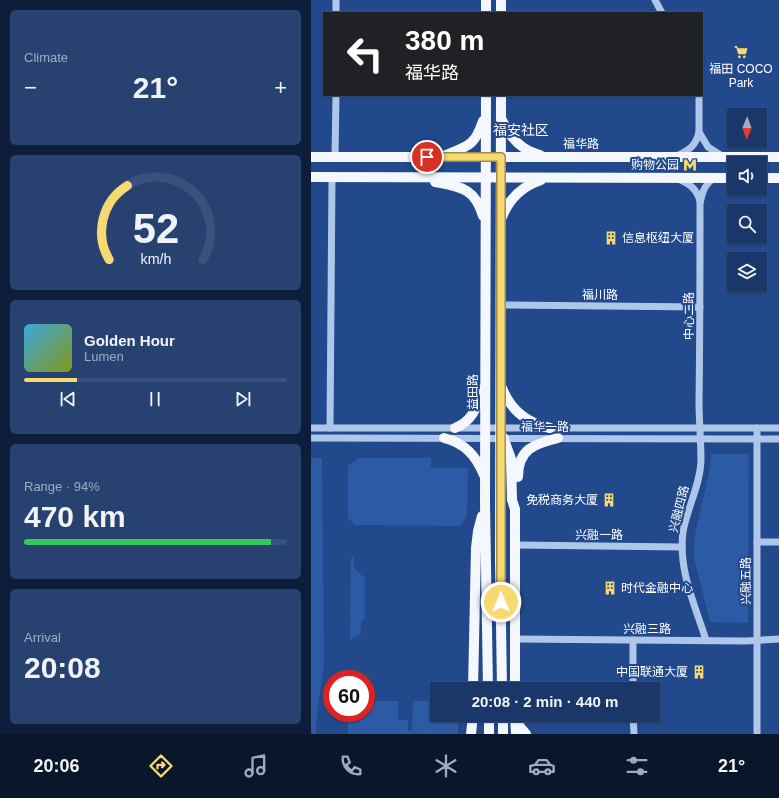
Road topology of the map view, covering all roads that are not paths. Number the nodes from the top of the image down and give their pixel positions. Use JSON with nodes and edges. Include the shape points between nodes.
{"nodes":[{"id":1,"x":336,"y":0,"type":"edge"},
{"id":2,"x":486,"y":0,"type":"edge"},
{"id":3,"x":501,"y":0,"type":"edge"},
{"id":4,"x":655,"y":0,"type":"edge"},
{"id":5,"x":336,"y":12,"type":"edge"},
{"id":6,"x":486,"y":12,"type":"edge"},
{"id":7,"x":501,"y":12,"type":"edge"},
{"id":8,"x":661,"y":12,"type":"edge"},
{"id":9,"x":336,"y":96,"type":"edge"},
{"id":10,"x":486,"y":96,"type":"edge"},
{"id":11,"x":501,"y":96,"type":"edge"},
{"id":12,"x":699,"y":96,"type":"edge"},
{"id":13,"x":486,"y":111,"type":"junction"},
{"id":14,"x":501,"y":111,"type":"junction"},
{"id":15,"x":699,"y":132,"type":"junction"},
{"id":16,"x":311,"y":157,"type":"edge"},
{"id":17,"x":335,"y":157,"type":"junction"},
{"id":18,"x":442,"y":157,"type":"junction"},
{"id":19,"x":486,"y":157,"type":"junction"},
{"id":20,"x":501,"y":157,"type":"junction"},
{"id":21,"x":554,"y":157,"type":"junction"},
{"id":22,"x":676,"y":157,"type":"junction"},
{"id":23,"x":727,"y":157,"type":"joint"},
{"id":24,"x":767,"y":157,"type":"edge"},
{"id":25,"x":779,"y":157,"type":"edge"},
{"id":26,"x":311,"y":178,"type":"edge"},
{"id":27,"x":332,"y":178,"type":"junction"},
{"id":28,"x":416,"y":178,"type":"junction"},
{"id":29,"x":486,"y":178,"type":"junction"},
{"id":30,"x":501,"y":178,"type":"junction"},
{"id":31,"x":548,"y":178,"type":"junction"},
{"id":32,"x":673,"y":178,"type":"junction"},
{"id":33,"x":714,"y":178,"type":"junction"},
{"id":34,"x":727,"y":178,"type":"edge"},
{"id":35,"x":767,"y":178,"type":"edge"},
{"id":36,"x":779,"y":178,"type":"edge"},
{"id":37,"x":700,"y":204,"type":"junction"},
{"id":38,"x":501,"y":223,"type":"junction"},
{"id":39,"x":486,"y":225,"type":"junction"},
{"id":40,"x":501,"y":305,"type":"junction"},
{"id":41,"x":700,"y":307,"type":"junction"},
{"id":42,"x":500,"y":383,"type":"junction"},
{"id":43,"x":486,"y":384,"type":"junction"},
{"id":44,"x":311,"y":428,"type":"edge"},
{"id":45,"x":330,"y":428,"type":"junction"},
{"id":46,"x":455,"y":428,"type":"junction"},
{"id":47,"x":550,"y":428,"type":"junction"},
{"id":48,"x":699,"y":428,"type":"junction"},
{"id":49,"x":757,"y":428,"type":"junction"},
{"id":50,"x":779,"y":428,"type":"edge"},
{"id":51,"x":486,"y":433,"type":"junction"},
{"id":52,"x":501,"y":435,"type":"junction"},
{"id":53,"x":311,"y":438,"type":"edge"},
{"id":54,"x":444,"y":438,"type":"junction"},
{"id":55,"x":558,"y":438,"type":"junction"},
{"id":56,"x":700,"y":439,"type":"junction"},
{"id":57,"x":757,"y":439,"type":"junction"},
{"id":58,"x":779,"y":439,"type":"edge"},
{"id":59,"x":486,"y":479,"type":"junction"},
{"id":60,"x":512,"y":500,"type":"junction"},
{"id":61,"x":485,"y":503,"type":"junction"},
{"id":62,"x":500,"y":538,"type":"junction"},
{"id":63,"x":757,"y":542,"type":"junction"},
{"id":64,"x":779,"y":542,"type":"edge"},
{"id":65,"x":515,"y":546,"type":"junction"},
{"id":66,"x":682,"y":547,"type":"junction"},
{"id":67,"x":515,"y":639,"type":"junction"},
{"id":68,"x":779,"y":639,"type":"edge"},
{"id":69,"x":633,"y":640,"type":"junction"},
{"id":70,"x":706,"y":640,"type":"junction"},
{"id":71,"x":757,"y":640,"type":"junction"},
{"id":72,"x":473,"y":682,"type":"edge"},
{"id":73,"x":488,"y":682,"type":"edge"},
{"id":74,"x":502,"y":682,"type":"edge"},
{"id":75,"x":515,"y":682,"type":"edge"},
{"id":76,"x":633,"y":682,"type":"edge"},
{"id":77,"x":472,"y":722,"type":"edge"},
{"id":78,"x":489,"y":722,"type":"edge"},
{"id":79,"x":503,"y":722,"type":"edge"},
{"id":80,"x":515,"y":722,"type":"edge"},
{"id":81,"x":518,"y":722,"type":"edge"},
{"id":82,"x":633,"y":722,"type":"edge"},
{"id":83,"x":471,"y":734,"type":"edge"},
{"id":84,"x":489,"y":734,"type":"edge"},
{"id":85,"x":503,"y":734,"type":"edge"},
{"id":86,"x":516,"y":734,"type":"edge"},
{"id":87,"x":526,"y":734,"type":"edge"},
{"id":88,"x":633,"y":734,"type":"edge"},
{"id":89,"x":757,"y":734,"type":"edge"}],
"edges":[{"from":1,"to":5,"type":"street"},
{"from":2,"to":6,"type":"main road"},
{"from":3,"to":7,"type":"main road"},
{"from":4,"to":8,"type":"street"},
{"from":9,"to":17,"type":"street"},
{"from":10,"to":13,"type":"main road","name":"益田路"},
{"from":11,"to":14,"type":"main road"},
{"from":12,"to":15,"type":"street"},
{"from":13,"to":18,"type":"main road","via":[[476,139],[464,148]]},
{"from":13,"to":19,"type":"main road","name":"益田路"},
{"from":14,"to":20,"type":"main road"},
{"from":14,"to":21,"type":"main road","via":[[506,128],[516,142],[533,153]]},
{"from":15,"to":22,"type":"street","via":[[693,146]]},
{"from":15,"to":23,"type":"street","via":[[711,149]]},
{"from":16,"to":17,"type":"main road","name":"福华路"},
{"from":17,"to":18,"type":"main road","name":"福华路"},
{"from":18,"to":19,"type":"main road","name":"福华路"},
{"from":19,"to":20,"type":"main road","name":"福华路"},
{"from":19,"to":29,"type":"main road","name":"益田路"},
{"from":20,"to":21,"type":"main road","name":"福华路"},
{"from":20,"to":30,"type":"main road"},
{"from":21,"to":22,"type":"main road","name":"福华路"},
{"from":22,"to":23,"type":"main road","name":"福华路"},
{"from":24,"to":25,"type":"main road","name":"福华路"},
{"from":26,"to":27,"type":"main road"},
{"from":27,"to":28,"type":"main road"},
{"from":27,"to":45,"type":"street"},
{"from":28,"to":29,"type":"main road"},
{"from":28,"to":39,"type":"main road","via":[[465,189],[479,204]]},
{"from":29,"to":30,"type":"main road"},
{"from":29,"to":39,"type":"main road","name":"益田路"},
{"from":30,"to":31,"type":"main road"},
{"from":30,"to":38,"type":"main road"},
{"from":31,"to":32,"type":"main road"},
{"from":31,"to":38,"type":"main road","via":[[517,193],[506,208]]},
{"from":32,"to":33,"type":"main road"},
{"from":32,"to":37,"type":"street","name":"中心二路","via":[[693,188]]},
{"from":33,"to":34,"type":"main road"},
{"from":33,"to":37,"type":"street","name":"中心二路","via":[[705,186]]},
{"from":35,"to":36,"type":"main road"},
{"from":37,"to":41,"type":"street","name":"中心二路"},
{"from":38,"to":40,"type":"main road"},
{"from":39,"to":43,"type":"main road","name":"益田路"},
{"from":40,"to":41,"type":"street","name":"福川路"},
{"from":40,"to":42,"type":"main road"},
{"from":41,"to":48,"type":"street","name":"中心二路"},
{"from":42,"to":47,"type":"main road","via":[[513,409],[525,419]]},
{"from":42,"to":52,"type":"main road"},
{"from":43,"to":46,"type":"main road","via":[[472,416]]},
{"from":43,"to":51,"type":"main road","name":"益田路"},
{"from":44,"to":45,"type":"street","name":"福华一路"},
{"from":45,"to":46,"type":"street","name":"福华一路"},
{"from":46,"to":51,"type":"street","name":"福华一路"},
{"from":47,"to":48,"type":"street","name":"福华一路"},
{"from":47,"to":52,"type":"street","name":"福华一路"},
{"from":48,"to":49,"type":"street","name":"福华一路"},
{"from":48,"to":56,"type":"street","name":"兴融四路"},
{"from":49,"to":50,"type":"street","name":"福华一路"},
{"from":49,"to":57,"type":"street","name":"兴融五路"},
{"from":51,"to":52,"type":"street","name":"福华一路"},
{"from":51,"to":54,"type":"street","name":"福华一路"},
{"from":51,"to":59,"type":"main road","name":"益田路"},
{"from":52,"to":55,"type":"street","name":"福华一路"},
{"from":52,"to":60,"type":"main road","via":[[511,459]]},
{"from":52,"to":62,"type":"main road"},
{"from":53,"to":54,"type":"street","name":"福华一路"},
{"from":54,"to":59,"type":"main road","via":[[453,440],[469,450]]},
{"from":55,"to":56,"type":"street","name":"福华一路"},
{"from":55,"to":60,"type":"main road","via":[[532,447],[524,454],[518,466],[517,491]]},
{"from":56,"to":57,"type":"street","name":"福华一路"},
{"from":56,"to":66,"type":"street","name":"兴融四路","via":[[700,472],[685,522]]},
{"from":57,"to":58,"type":"street","name":"福华一路"},
{"from":57,"to":63,"type":"street","name":"兴融五路"},
{"from":59,"to":61,"type":"main road","name":"益田路"},
{"from":60,"to":62,"type":"main road"},
{"from":60,"to":65,"type":"main road","via":[[515,509]]},
{"from":61,"to":72,"type":"main road","via":[[476,548]]},
{"from":61,"to":73,"type":"main road","name":"益田路"},
{"from":62,"to":74,"type":"main road","bridge":true},
{"from":63,"to":64,"type":"street"},
{"from":63,"to":71,"type":"street","name":"兴融五路"},
{"from":65,"to":66,"type":"street","name":"兴融一路"},
{"from":65,"to":67,"type":"main road"},
{"from":66,"to":70,"type":"street","name":"兴融四路","via":[[688,585]]},
{"from":67,"to":69,"type":"street","name":"兴融三路"},
{"from":67,"to":75,"type":"main road"},
{"from":68,"to":71,"type":"street","name":"兴融三路"},
{"from":69,"to":70,"type":"street","name":"兴融三路"},
{"from":69,"to":76,"type":"street"},
{"from":70,"to":71,"type":"street","name":"兴融三路"},
{"from":71,"to":89,"type":"street","name":"兴融五路"},
{"from":77,"to":83,"type":"main road"},
{"from":78,"to":84,"type":"main road"},
{"from":79,"to":85,"type":"main road"},
{"from":80,"to":86,"type":"main road"},
{"from":81,"to":87,"type":"main road"},
{"from":82,"to":88,"type":"street"}]}
